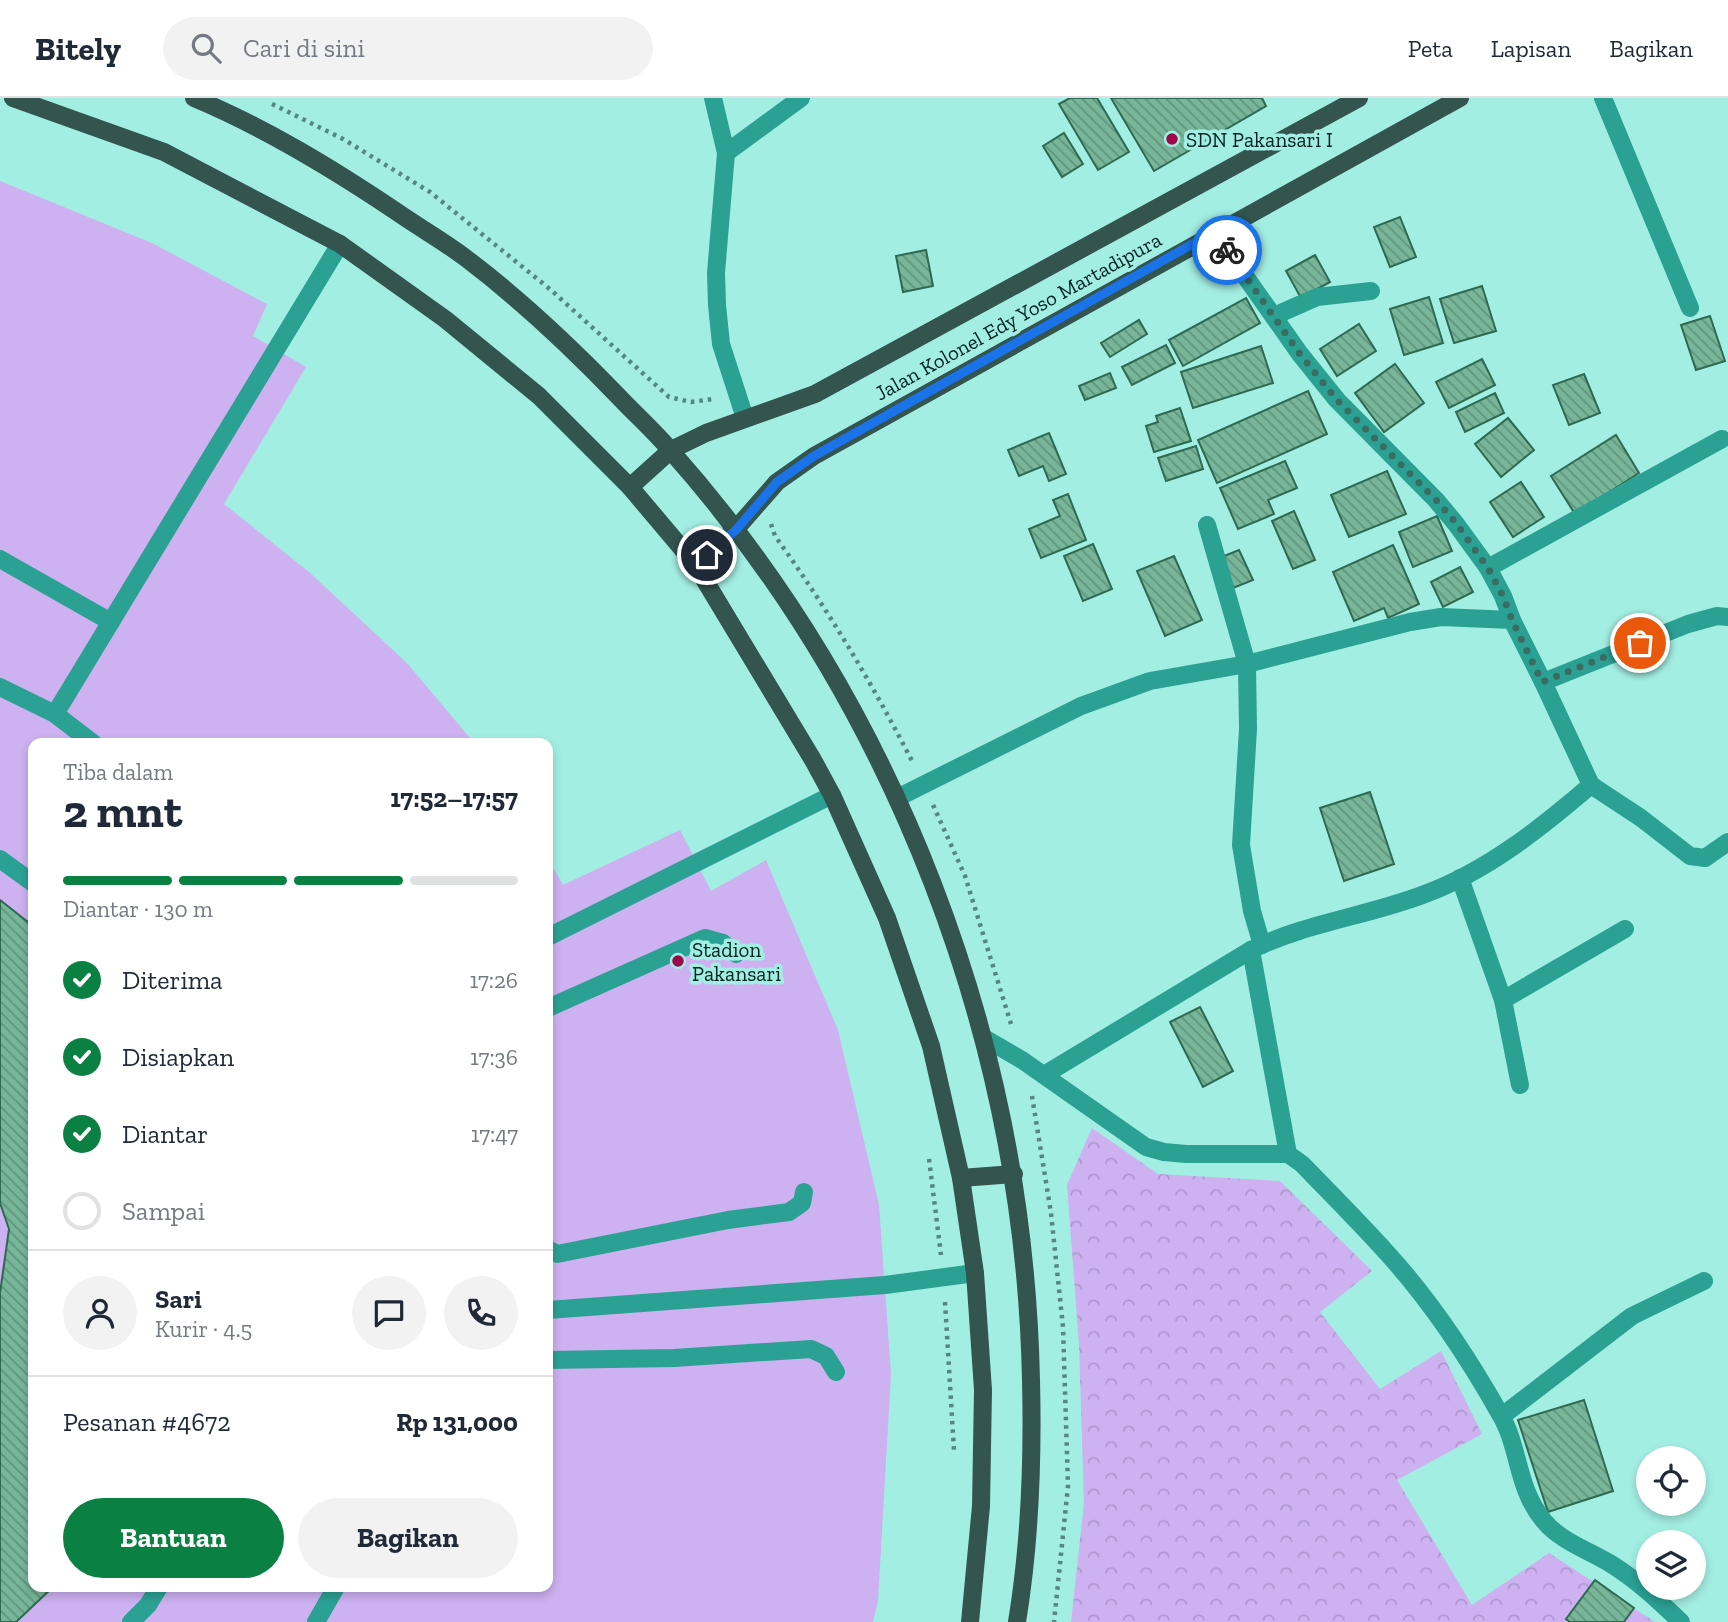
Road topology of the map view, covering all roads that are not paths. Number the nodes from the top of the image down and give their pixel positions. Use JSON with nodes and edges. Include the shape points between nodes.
{"nodes":[{"id":1,"x":13,"y":98,"type":"edge"},
{"id":2,"x":194,"y":98,"type":"edge"},
{"id":3,"x":713,"y":98,"type":"edge"},
{"id":4,"x":800,"y":98,"type":"edge"},
{"id":5,"x":1359,"y":98,"type":"edge"},
{"id":6,"x":1460,"y":98,"type":"edge"},
{"id":7,"x":1603,"y":98,"type":"edge"},
{"id":8,"x":726,"y":153,"type":"junction"},
{"id":9,"x":1214,"y":232,"type":"junction"},
{"id":10,"x":341,"y":244,"type":"junction"},
{"id":11,"x":1371,"y":291,"type":"dead end"},
{"id":12,"x":1690,"y":309,"type":"dead end"},
{"id":13,"x":1274,"y":316,"type":"junction"},
{"id":14,"x":745,"y":418,"type":"junction"},
{"id":15,"x":1722,"y":439,"type":"dead end"},
{"id":16,"x":671,"y":450,"type":"junction"},
{"id":17,"x":630,"y":487,"type":"junction"},
{"id":18,"x":1206,"y":525,"type":"dead end"},
{"id":19,"x":736,"y":530,"type":"junction"},
{"id":20,"x":0,"y":559,"type":"edge"},
{"id":21,"x":695,"y":564,"type":"junction"},
{"id":22,"x":1488,"y":568,"type":"junction"},
{"id":23,"x":1728,"y":617,"type":"edge"},
{"id":24,"x":1512,"y":620,"type":"junction"},
{"id":25,"x":111,"y":622,"type":"junction"},
{"id":26,"x":1247,"y":664,"type":"junction"},
{"id":27,"x":1542,"y":682,"type":"junction"},
{"id":28,"x":0,"y":687,"type":"edge"},
{"id":29,"x":55,"y":715,"type":"junction"},
{"id":30,"x":86,"y":738,"type":"edge"},
{"id":31,"x":1591,"y":785,"type":"junction"},
{"id":32,"x":832,"y":796,"type":"junction"},
{"id":33,"x":897,"y":798,"type":"junction"},
{"id":34,"x":1728,"y":843,"type":"edge"},
{"id":35,"x":0,"y":859,"type":"edge"},
{"id":36,"x":1460,"y":878,"type":"junction"},
{"id":37,"x":28,"y":879,"type":"edge"},
{"id":38,"x":1625,"y":929,"type":"dead end"},
{"id":39,"x":553,"y":935,"type":"edge"},
{"id":40,"x":1256,"y":947,"type":"junction"},
{"id":41,"x":736,"y":954,"type":"dead end"},
{"id":42,"x":1503,"y":1000,"type":"junction"},
{"id":43,"x":553,"y":1004,"type":"edge"},
{"id":44,"x":984,"y":1038,"type":"junction"},
{"id":45,"x":1044,"y":1075,"type":"junction"},
{"id":46,"x":1520,"y":1084,"type":"dead end"},
{"id":47,"x":1288,"y":1154,"type":"junction"},
{"id":48,"x":1014,"y":1174,"type":"junction"},
{"id":49,"x":961,"y":1178,"type":"junction"},
{"id":50,"x":804,"y":1192,"type":"dead end"},
{"id":51,"x":553,"y":1252,"type":"edge"},
{"id":52,"x":975,"y":1273,"type":"junction"},
{"id":53,"x":1704,"y":1281,"type":"dead end"},
{"id":54,"x":553,"y":1310,"type":"edge"},
{"id":55,"x":553,"y":1360,"type":"edge"},
{"id":56,"x":836,"y":1372,"type":"dead end"},
{"id":57,"x":1502,"y":1416,"type":"junction"},
{"id":58,"x":156,"y":1592,"type":"edge"},
{"id":59,"x":333,"y":1592,"type":"edge"},
{"id":60,"x":131,"y":1622,"type":"edge"},
{"id":61,"x":316,"y":1622,"type":"edge"},
{"id":62,"x":970,"y":1622,"type":"edge"},
{"id":63,"x":1017,"y":1622,"type":"edge"},
{"id":64,"x":1681,"y":1622,"type":"edge"}],
"edges":[{"from":1,"to":10,"type":"main road","via":[[164,152]]},
{"from":2,"to":16,"type":"main road","via":[[331,168],[467,258],[573,350]]},
{"from":3,"to":8,"type":"street"},
{"from":4,"to":8,"type":"street"},
{"from":5,"to":14,"type":"main road","name":"Jalan Kolonel Edy Yoso Martadipura","via":[[815,394]]},
{"from":6,"to":9,"type":"main road","name":"Jalan Kolonel Edy Yoso Martadipura"},
{"from":7,"to":12,"type":"street"},
{"from":8,"to":14,"type":"street","via":[[717,305],[721,344]]},
{"from":9,"to":13,"type":"street"},
{"from":9,"to":19,"type":"main road","name":"Jalan Kolonel Edy Yoso Martadipura","via":[[814,456],[777,482]]},
{"from":10,"to":17,"type":"main road","via":[[445,319],[539,396]]},
{"from":10,"to":25,"type":"street"},
{"from":11,"to":13,"type":"street","via":[[1317,297]]},
{"from":13,"to":22,"type":"street","via":[[1337,400],[1436,500]]},
{"from":14,"to":16,"type":"main road","name":"Jalan Kolonel Edy Yoso Martadipura"},
{"from":15,"to":22,"type":"street"},
{"from":16,"to":17,"type":"main road","name":"Jalan Kolonel Edy Yoso Martadipura"},
{"from":16,"to":19,"type":"main road"},
{"from":17,"to":21,"type":"main road"},
{"from":18,"to":26,"type":"street"},
{"from":19,"to":21,"type":"main road","name":"Jalan Kolonel Edy Yoso Martadipura"},
{"from":19,"to":33,"type":"main road","via":[[823,658]]},
{"from":20,"to":25,"type":"street"},
{"from":21,"to":32,"type":"main road"},
{"from":22,"to":24,"type":"street"},
{"from":23,"to":27,"type":"street","via":[[1688,624]]},
{"from":24,"to":26,"type":"street","via":[[1420,620]]},
{"from":24,"to":27,"type":"street"},
{"from":25,"to":29,"type":"street"},
{"from":26,"to":33,"type":"street","via":[[1150,681],[1081,706]]},
{"from":26,"to":40,"type":"street","via":[[1241,845]]},
{"from":27,"to":31,"type":"street"},
{"from":28,"to":29,"type":"street"},
{"from":29,"to":30,"type":"street"},
{"from":31,"to":34,"type":"street","via":[[1690,856],[1705,858]]},
{"from":31,"to":36,"type":"street","via":[[1505,852]]},
{"from":32,"to":39,"type":"street"},
{"from":32,"to":49,"type":"main road","via":[[887,918],[926,1034]]},
{"from":33,"to":44,"type":"main road","via":[[946,916]]},
{"from":35,"to":37,"type":"street"},
{"from":36,"to":40,"type":"street","via":[[1427,894]]},
{"from":36,"to":42,"type":"street"},
{"from":38,"to":42,"type":"street"},
{"from":40,"to":45,"type":"street"},
{"from":40,"to":47,"type":"street"},
{"from":41,"to":43,"type":"street","via":[[723,943],[705,938]]},
{"from":42,"to":46,"type":"street"},
{"from":44,"to":45,"type":"street"},
{"from":44,"to":48,"type":"main road"},
{"from":45,"to":47,"type":"street","via":[[1146,1147],[1186,1154]]},
{"from":47,"to":57,"type":"street","via":[[1388,1254]]},
{"from":48,"to":49,"type":"main road"},
{"from":48,"to":63,"type":"main road","via":[[1030,1313],[1032,1452]]},
{"from":49,"to":52,"type":"main road"},
{"from":50,"to":51,"type":"street","via":[[802,1203],[789,1212]]},
{"from":52,"to":54,"type":"street","via":[[885,1285]]},
{"from":52,"to":62,"type":"main road","via":[[983,1390],[981,1506]]},
{"from":53,"to":57,"type":"street","via":[[1632,1316]]},
{"from":55,"to":56,"type":"street","via":[[811,1349],[826,1356]]},
{"from":57,"to":64,"type":"street","via":[[1528,1499],[1545,1523],[1615,1566]]},
{"from":58,"to":60,"type":"street"},
{"from":59,"to":61,"type":"street"}]}
